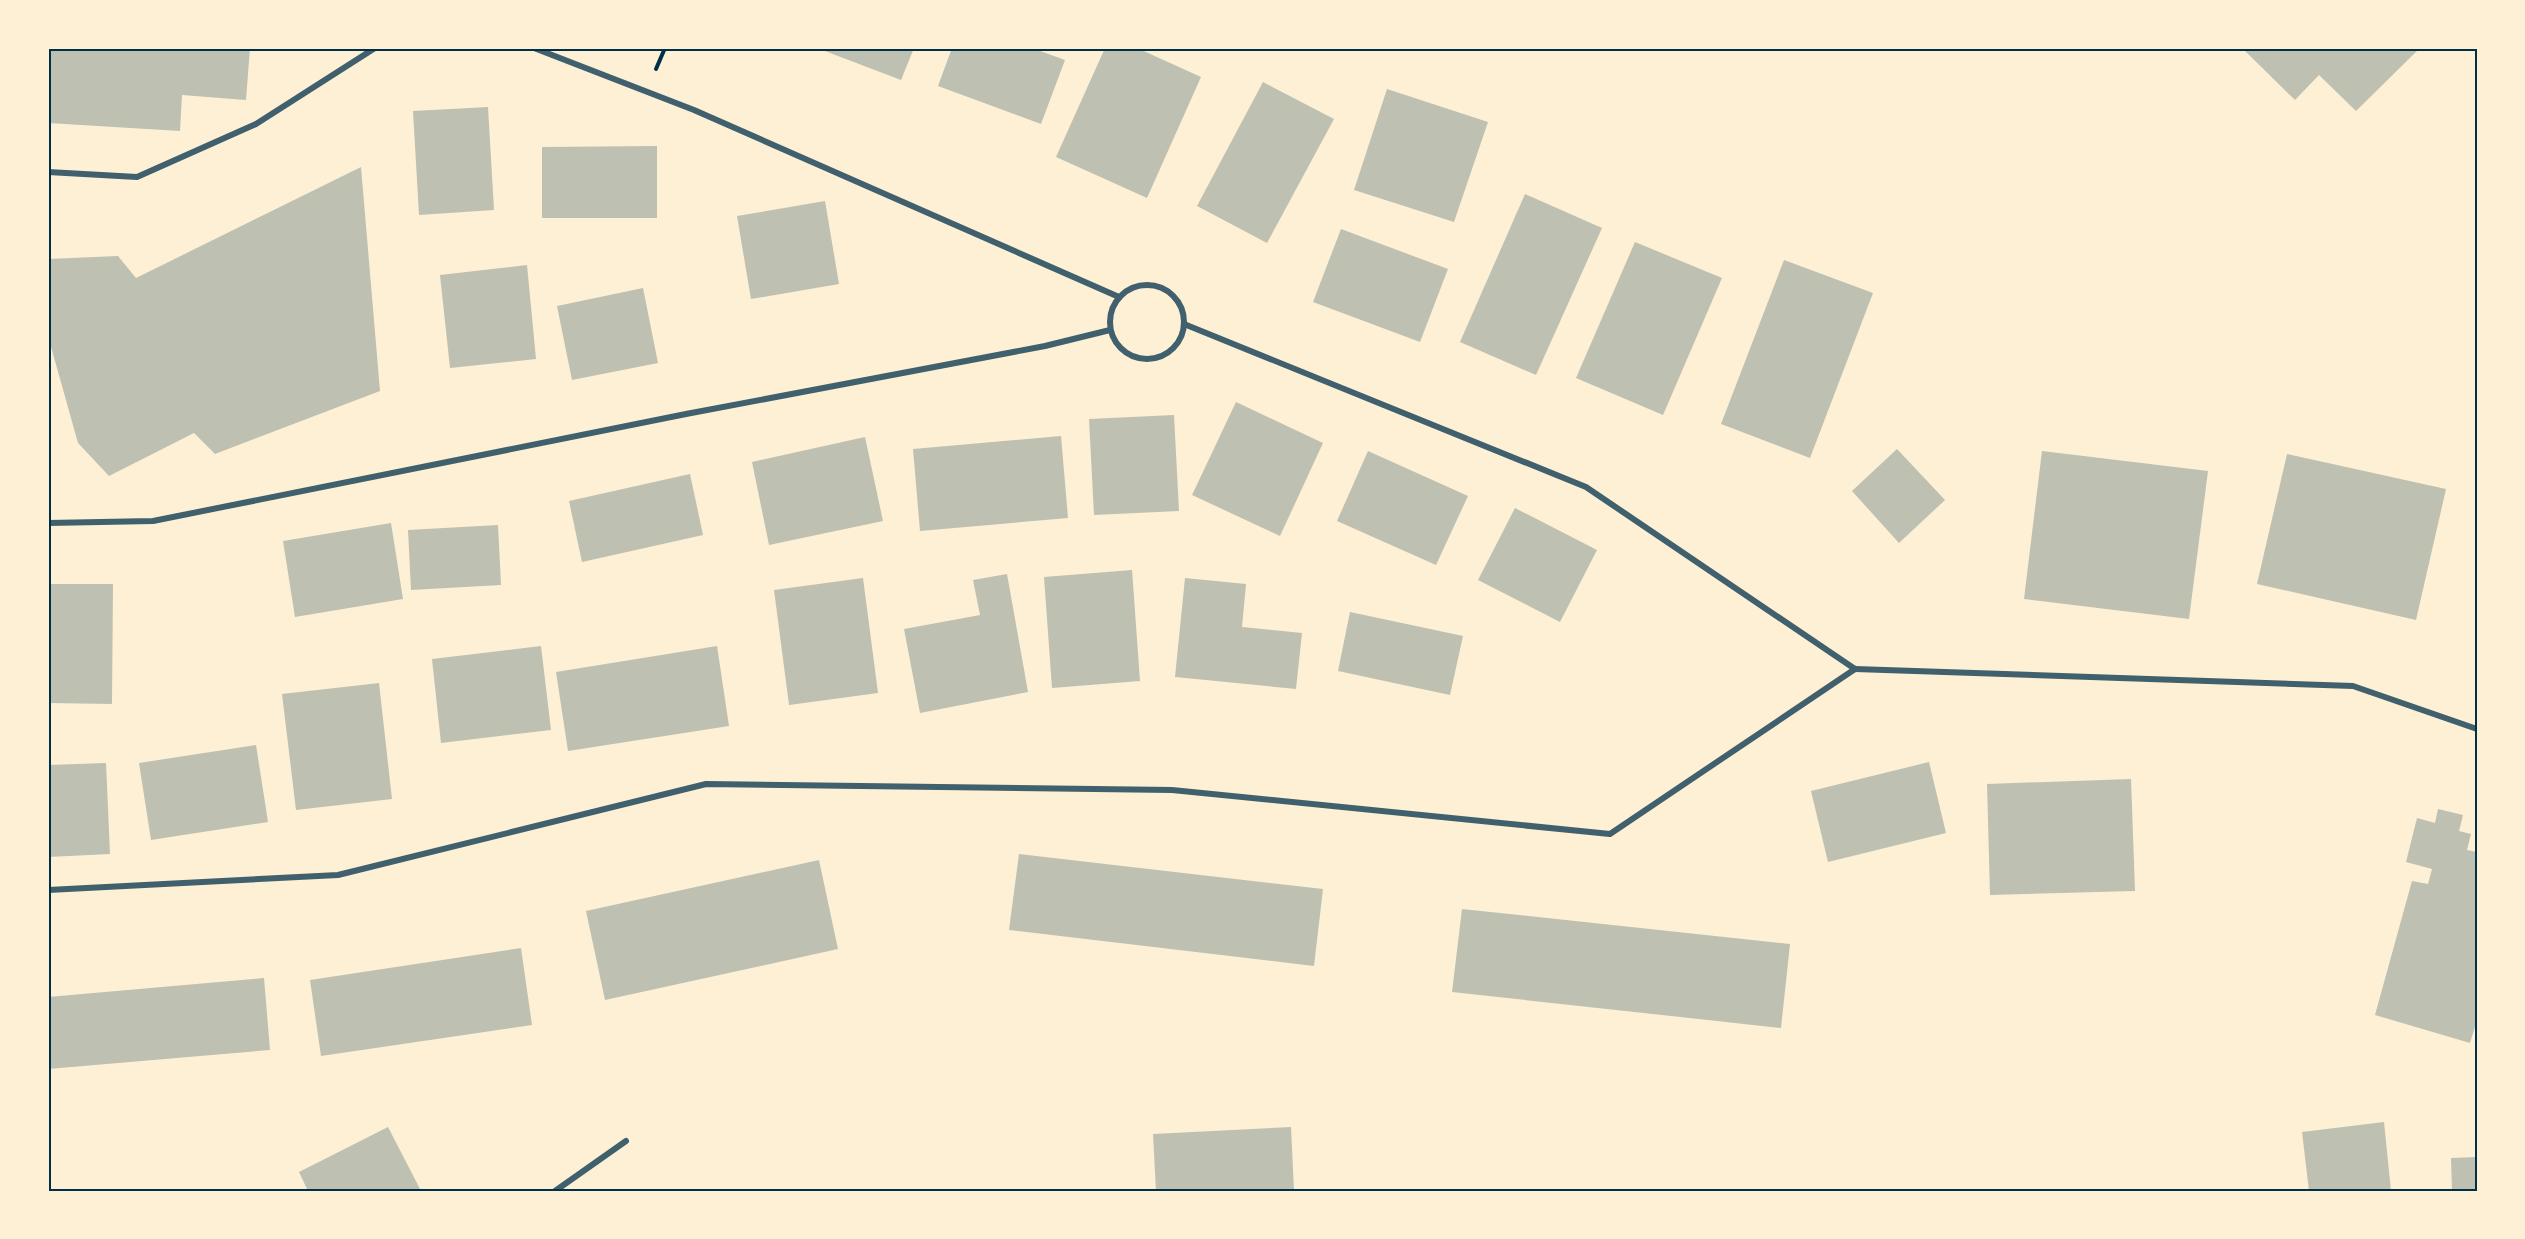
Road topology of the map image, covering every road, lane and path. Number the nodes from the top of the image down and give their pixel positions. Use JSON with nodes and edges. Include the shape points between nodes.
{"nodes":[{"id":1,"x":375,"y":48,"type":"edge"},
{"id":2,"x":534,"y":48,"type":"edge"},
{"id":3,"x":48,"y":172,"type":"edge"},
{"id":4,"x":1119,"y":297,"type":"junction"},
{"id":5,"x":1184,"y":324,"type":"junction"},
{"id":6,"x":1110,"y":330,"type":"junction"},
{"id":7,"x":48,"y":523,"type":"edge"},
{"id":8,"x":1855,"y":669,"type":"junction"},
{"id":9,"x":2477,"y":729,"type":"edge"},
{"id":10,"x":48,"y":890,"type":"edge"},
{"id":11,"x":626,"y":1141,"type":"dead end"},
{"id":12,"x":555,"y":1191,"type":"edge"}],
"edges":[{"from":1,"to":3,"type":"street","via":[[256,124],[137,177]]},
{"from":2,"to":4,"type":"street","via":[[694,110]]},
{"from":4,"to":5,"type":"street","via":[[1142,285],[1161,288],[1177,300]]},
{"from":4,"to":6,"type":"street","via":[[1112,307]]},
{"from":5,"to":6,"type":"street","via":[[1181,338],[1173,348],[1149,359],[1124,352]]},
{"from":5,"to":8,"type":"street","via":[[1586,487]]},
{"from":6,"to":7,"type":"street","via":[[153,521]]},
{"from":8,"to":9,"type":"street","via":[[2353,686]]},
{"from":8,"to":10,"type":"street","via":[[1610,834],[1172,790],[705,784],[338,875]]},
{"from":11,"to":12,"type":"street"}]}
